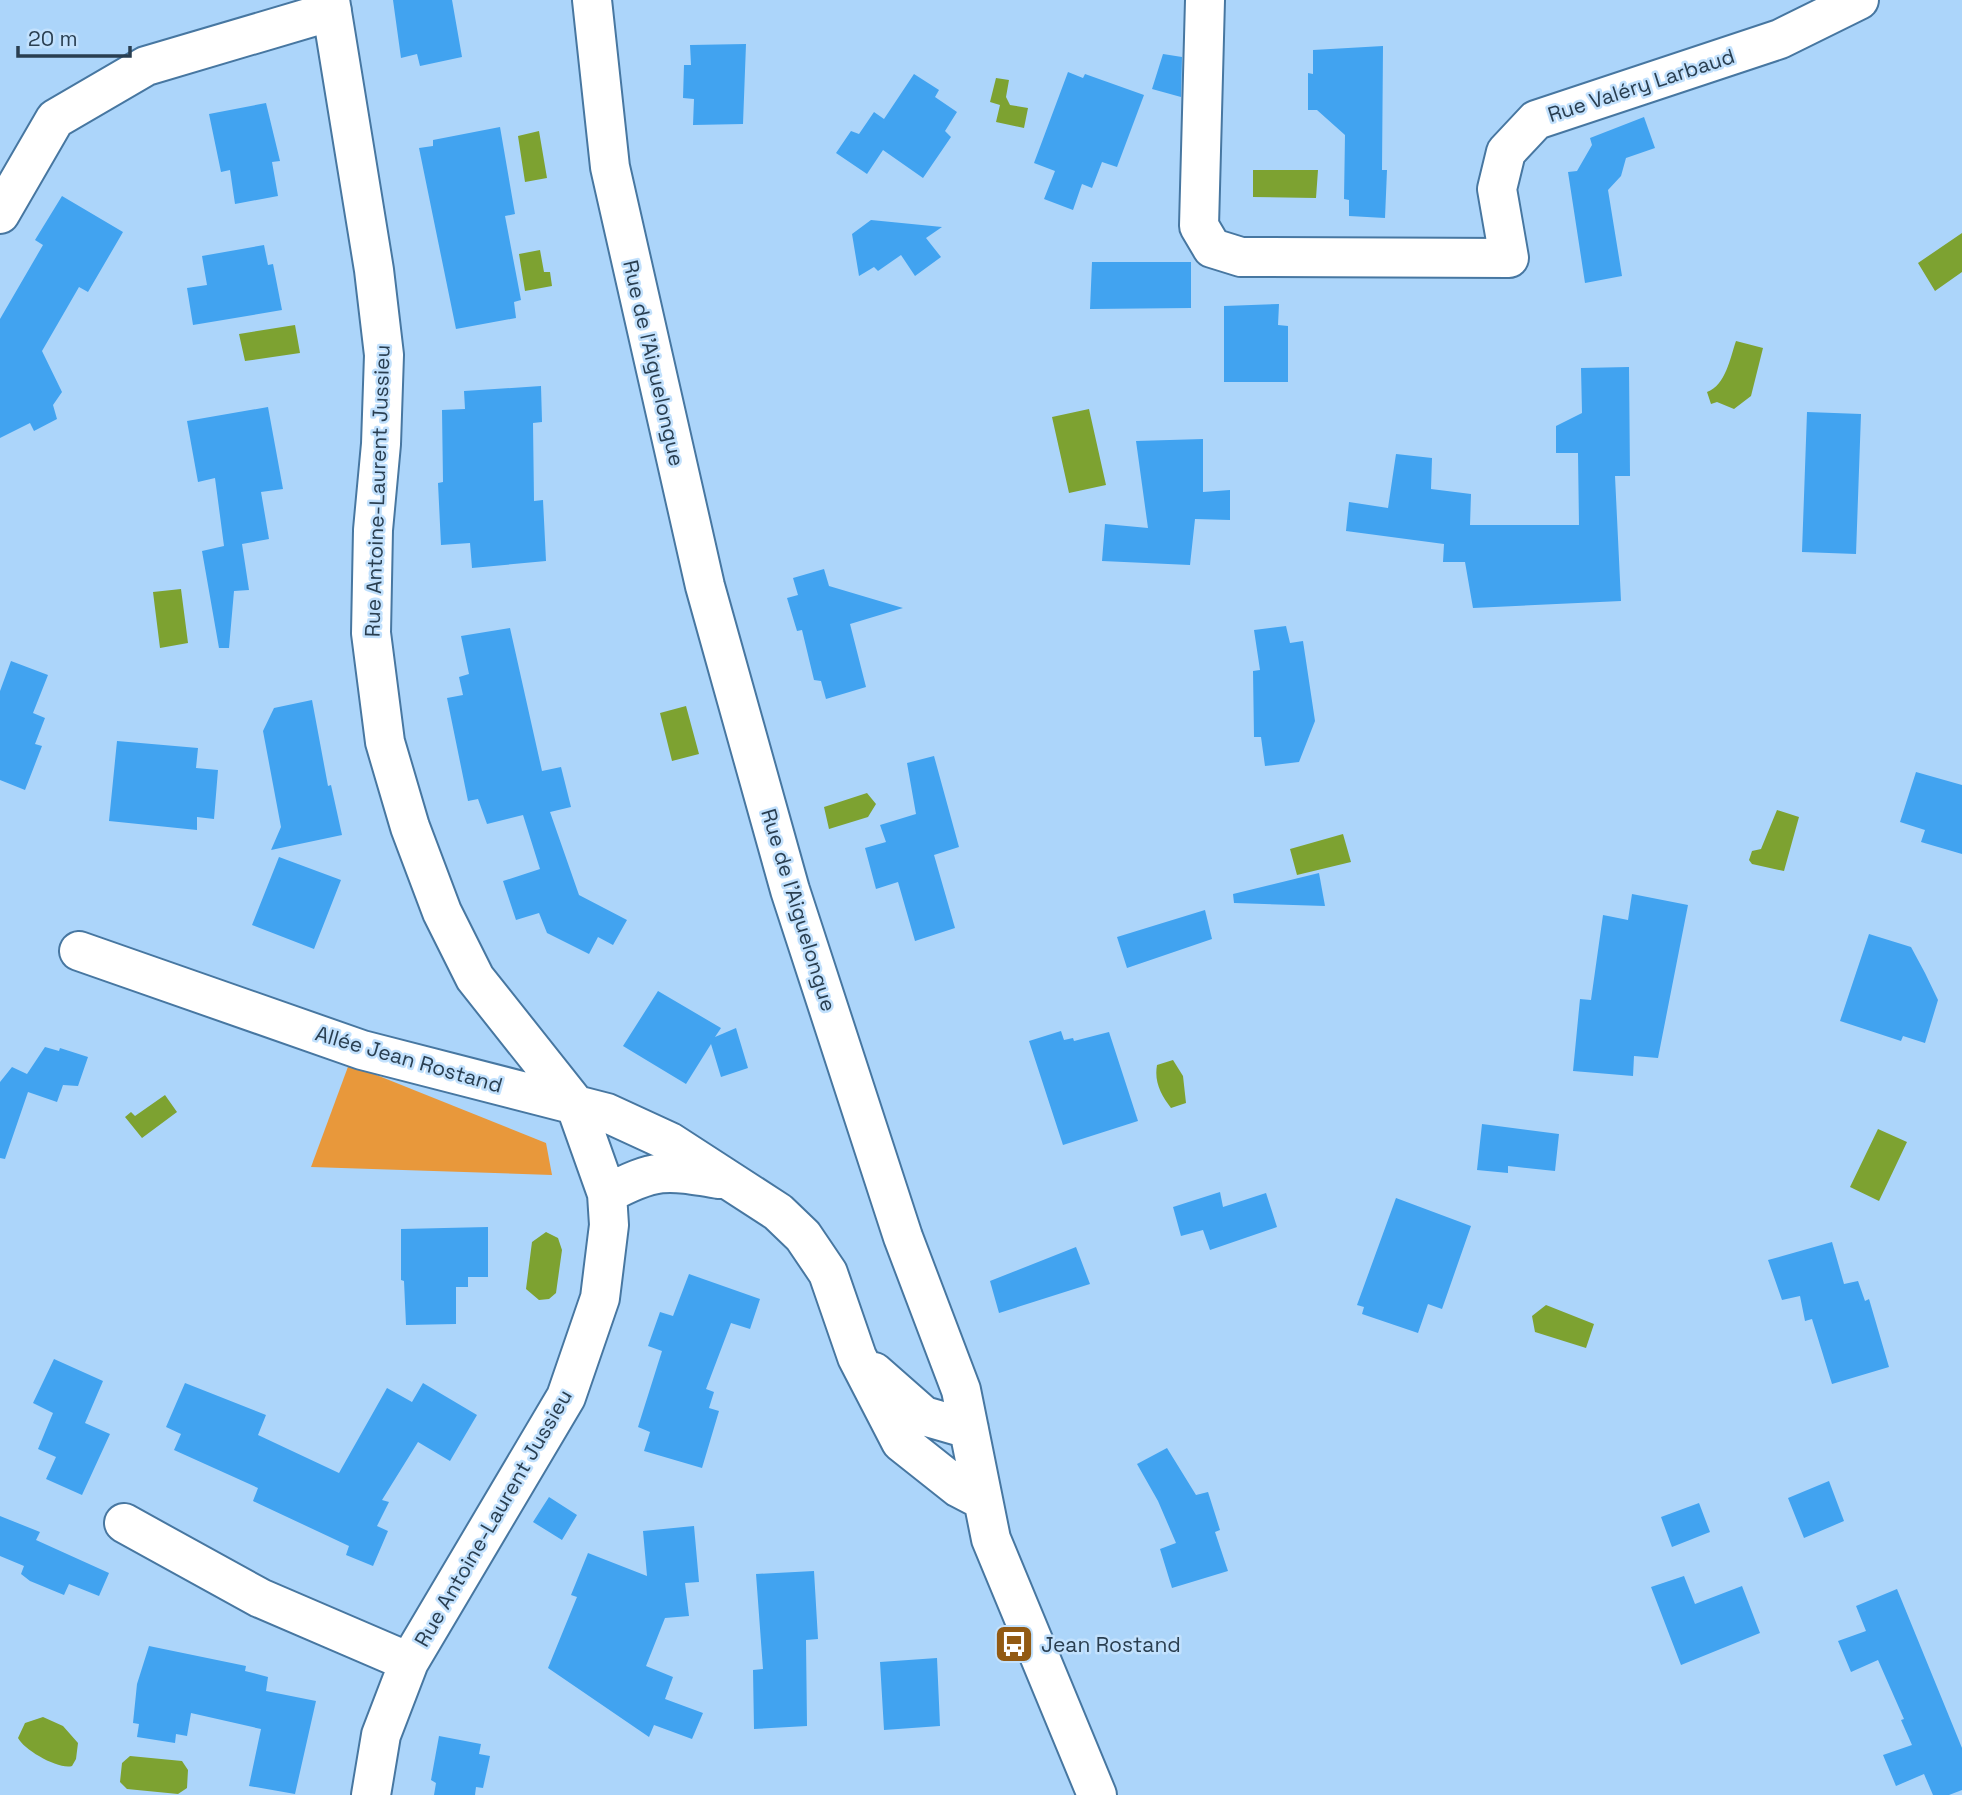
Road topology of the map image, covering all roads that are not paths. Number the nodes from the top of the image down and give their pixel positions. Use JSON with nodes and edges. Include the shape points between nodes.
{"nodes":[{"id":1,"x":592,"y":0,"type":"edge"},
{"id":2,"x":1205,"y":0,"type":"edge"},
{"id":3,"x":1859,"y":0,"type":"edge"},
{"id":4,"x":331,"y":6,"type":"edge"},
{"id":5,"x":0,"y":214,"type":"edge"},
{"id":6,"x":79,"y":951,"type":"dead end"},
{"id":7,"x":575,"y":1104,"type":"junction"},
{"id":8,"x":732,"y":1181,"type":"junction"},
{"id":9,"x":607,"y":1194,"type":"junction"},
{"id":10,"x":858,"y":1357,"type":"junction"},
{"id":11,"x":969,"y":1429,"type":"junction"},
{"id":12,"x":982,"y":1500,"type":"junction"},
{"id":13,"x":124,"y":1523,"type":"dead end"},
{"id":14,"x":409,"y":1662,"type":"junction"},
{"id":15,"x":371,"y":1795,"type":"edge"},
{"id":16,"x":1097,"y":1795,"type":"edge"}],
"edges":[{"from":1,"to":11,"type":"street","name":"Rue de l'Aiguelongue","via":[[610,167],[705,586],[790,890],[903,1237],[961,1390]]},
{"from":2,"to":3,"type":"street","name":"Rue Valéry Larbaud","via":[[1199,226],[1212,248],[1241,257],[1509,258],[1497,189],[1506,152],[1536,120],[1780,39]]},
{"from":4,"to":5,"type":"street","via":[[146,66],[55,119]]},
{"from":4,"to":7,"type":"street","name":"Rue Antoine-Laurent Jussieu","via":[[384,355],[371,633],[385,743],[437,900],[475,978]]},
{"from":6,"to":7,"type":"street","name":"Allée Jean Rostand","via":[[362,1050]]},
{"from":7,"to":8,"type":"street","name":"Allée Jean Rostand","via":[[670,1142]]},
{"from":7,"to":9,"type":"street","name":"Rue Antoine-Laurent Jussieu"},
{"from":8,"to":9,"type":"street","name":"Allée Jean Rostand","via":[[668,1170],[640,1176]]},
{"from":8,"to":10,"type":"street","name":"Allée Jean Rostand","via":[[778,1212],[803,1236],[828,1273]]},
{"from":9,"to":14,"type":"street","name":"Rue Antoine-Laurent Jussieu","via":[[610,1225],[600,1298],[566,1397]]},
{"from":10,"to":11,"type":"street","name":"Allée Jean Rostand","via":[[924,1416]]},
{"from":10,"to":12,"type":"street","name":"Allée Jean Rostand","via":[[901,1442],[959,1488]]},
{"from":11,"to":12,"type":"street","name":"Rue de l'Aiguelongue"},
{"from":12,"to":16,"type":"street","name":"Rue de l'Aiguelongue","via":[[991,1539]]},
{"from":13,"to":14,"type":"street","via":[[260,1598]]},
{"from":14,"to":15,"type":"street","name":"Rue Antoine-Laurent Jussieu","via":[[380,1735]]}]}
